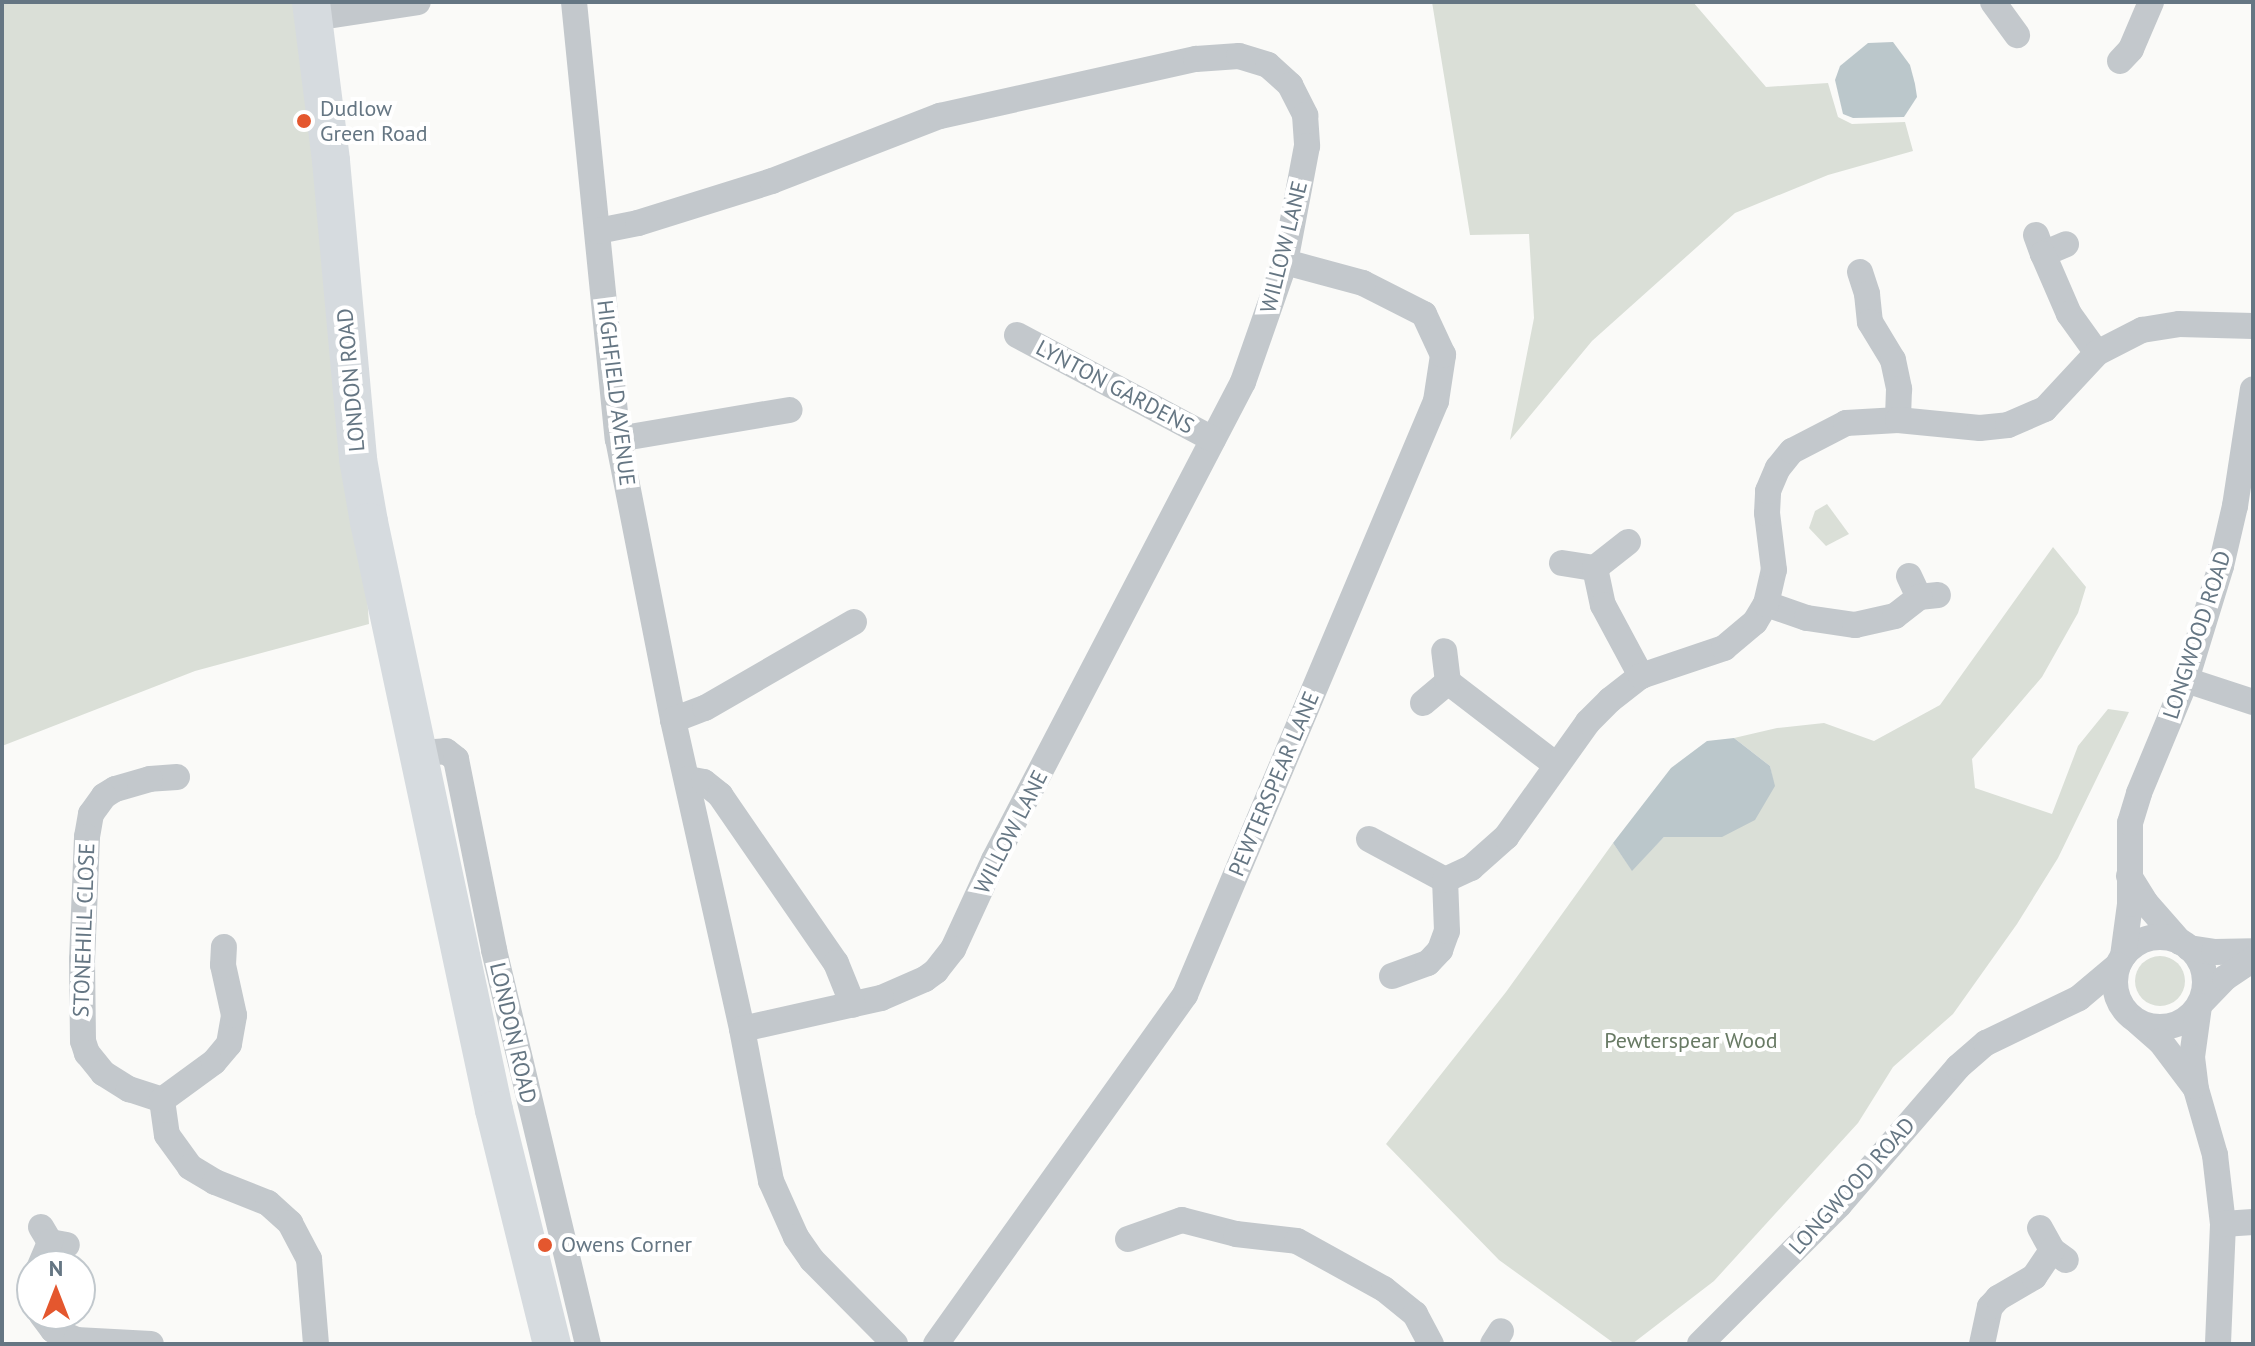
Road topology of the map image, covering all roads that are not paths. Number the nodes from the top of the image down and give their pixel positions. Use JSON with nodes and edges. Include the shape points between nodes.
{"nodes":[{"id":1,"x":418,"y":2,"type":"edge"},
{"id":2,"x":574,"y":2,"type":"edge"},
{"id":3,"x":1993,"y":2,"type":"edge"},
{"id":4,"x":2151,"y":2,"type":"edge"},
{"id":5,"x":312,"y":10,"type":"edge"},
{"id":6,"x":2017,"y":35,"type":"dead end"},
{"id":7,"x":2120,"y":61,"type":"dead end"},
{"id":8,"x":598,"y":231,"type":"junction"},
{"id":9,"x":2048,"y":244,"type":"dead end"},
{"id":10,"x":1285,"y":262,"type":"junction"},
{"id":11,"x":1859,"y":272,"type":"dead end"},
{"id":12,"x":2253,"y":326,"type":"edge"},
{"id":13,"x":1017,"y":335,"type":"dead end"},
{"id":14,"x":2097,"y":353,"type":"junction"},
{"id":15,"x":2253,"y":389,"type":"edge"},
{"id":16,"x":790,"y":409,"type":"dead end"},
{"id":17,"x":1898,"y":420,"type":"junction"},
{"id":18,"x":618,"y":439,"type":"junction"},
{"id":19,"x":1213,"y":439,"type":"junction"},
{"id":20,"x":1628,"y":542,"type":"dead end"},
{"id":21,"x":1562,"y":563,"type":"dead end"},
{"id":22,"x":1595,"y":568,"type":"junction"},
{"id":23,"x":1922,"y":589,"type":"dead end"},
{"id":24,"x":1766,"y":604,"type":"junction"},
{"id":25,"x":854,"y":623,"type":"dead end"},
{"id":26,"x":1444,"y":651,"type":"dead end"},
{"id":27,"x":1641,"y":676,"type":"junction"},
{"id":28,"x":2186,"y":680,"type":"junction"},
{"id":29,"x":1448,"y":682,"type":"junction"},
{"id":30,"x":2253,"y":702,"type":"edge"},
{"id":31,"x":1423,"y":703,"type":"dead end"},
{"id":32,"x":673,"y":720,"type":"junction"},
{"id":33,"x":420,"y":753,"type":"junction"},
{"id":34,"x":1556,"y":765,"type":"junction"},
{"id":35,"x":182,"y":778,"type":"dead end"},
{"id":36,"x":688,"y":779,"type":"junction"},
{"id":37,"x":1369,"y":839,"type":"dead end"},
{"id":38,"x":2129,"y":876,"type":"junction"},
{"id":39,"x":1445,"y":880,"type":"junction"},
{"id":40,"x":226,"y":943,"type":"dead end"},
{"id":41,"x":2184,"y":945,"type":"junction"},
{"id":42,"x":2253,"y":951,"type":"edge"},
{"id":43,"x":2253,"y":959,"type":"edge"},
{"id":44,"x":2121,"y":960,"type":"junction"},
{"id":45,"x":1392,"y":976,"type":"dead end"},
{"id":46,"x":2200,"y":1004,"type":"junction"},
{"id":47,"x":853,"y":1005,"type":"junction"},
{"id":48,"x":2052,"y":1013,"type":"junction"},
{"id":49,"x":2134,"y":1019,"type":"junction"},
{"id":50,"x":742,"y":1029,"type":"junction"},
{"id":51,"x":2196,"y":1089,"type":"junction"},
{"id":52,"x":162,"y":1100,"type":"junction"},
{"id":53,"x":2253,"y":1222,"type":"edge"},
{"id":54,"x":2223,"y":1224,"type":"junction"},
{"id":55,"x":1136,"y":1229,"type":"dead end"},
{"id":56,"x":53,"y":1238,"type":"dead end"},
{"id":57,"x":2053,"y":1246,"type":"dead end"},
{"id":58,"x":47,"y":1250,"type":"edge"},
{"id":59,"x":53,"y":1330,"type":"edge"},
{"id":60,"x":151,"y":1344,"type":"edge"},
{"id":61,"x":316,"y":1344,"type":"edge"},
{"id":62,"x":552,"y":1344,"type":"edge"},
{"id":63,"x":588,"y":1344,"type":"edge"},
{"id":64,"x":895,"y":1344,"type":"edge"},
{"id":65,"x":936,"y":1344,"type":"edge"},
{"id":66,"x":1431,"y":1344,"type":"edge"},
{"id":67,"x":1700,"y":1344,"type":"edge"},
{"id":68,"x":1982,"y":1344,"type":"edge"},
{"id":69,"x":2218,"y":1344,"type":"edge"}],
"edges":[{"from":1,"to":5,"type":"street"},
{"from":2,"to":8,"type":"street","name":"HIGHFIELD AVENUE"},
{"from":3,"to":6,"type":"street"},
{"from":4,"to":7,"type":"street","via":[[2136,40]]},
{"from":5,"to":33,"type":"highway","name":"LONDON ROAD","via":[[358,459]]},
{"from":8,"to":10,"type":"street","name":"WILLOW LANE","via":[[772,181],[940,116],[1196,59],[1239,56],[1279,73],[1300,99],[1305,115],[1307,146]]},
{"from":8,"to":18,"type":"street","name":"HIGHFIELD AVENUE"},
{"from":9,"to":14,"type":"street","via":[[2069,314]]},
{"from":10,"to":19,"type":"street","name":"WILLOW LANE","via":[[1243,382]]},
{"from":10,"to":65,"type":"street","name":"PEWTERSPEAR LANE","via":[[1363,283],[1424,314],[1443,355],[1436,401],[1185,995]]},
{"from":11,"to":17,"type":"street","via":[[1870,322],[1893,360]]},
{"from":12,"to":14,"type":"street","via":[[2159,326]]},
{"from":13,"to":19,"type":"street","name":"LYNTON GARDENS"},
{"from":14,"to":17,"type":"street","via":[[2045,409],[2008,425],[1980,428]]},
{"from":15,"to":28,"type":"street","name":"LONGWOOD ROAD","via":[[2221,566]]},
{"from":16,"to":18,"type":"street"},
{"from":17,"to":24,"type":"street","via":[[1846,423],[1792,451],[1778,468],[1768,491],[1774,570]]},
{"from":18,"to":32,"type":"street","name":"HIGHFIELD AVENUE"},
{"from":19,"to":47,"type":"street","name":"WILLOW LANE","via":[[945,962],[910,986]]},
{"from":20,"to":22,"type":"street"},
{"from":21,"to":22,"type":"street"},
{"from":22,"to":27,"type":"street","via":[[1603,605]]},
{"from":23,"to":24,"type":"street","via":[[1895,616],[1855,625],[1807,618]]},
{"from":24,"to":27,"type":"street","via":[[1748,629],[1724,648]]},
{"from":25,"to":32,"type":"street","via":[[705,708]]},
{"from":26,"to":29,"type":"street"},
{"from":27,"to":34,"type":"street","via":[[1588,722]]},
{"from":28,"to":30,"type":"street"},
{"from":28,"to":38,"type":"street","name":"LONGWOOD ROAD","via":[[2130,823]]},
{"from":29,"to":31,"type":"street"},
{"from":29,"to":34,"type":"street"},
{"from":32,"to":36,"type":"street","name":"HIGHFIELD AVENUE"},
{"from":33,"to":62,"type":"highway","name":"LONDON ROAD","via":[[494,1110]]},
{"from":33,"to":63,"type":"street","name":"LONDON ROAD","via":[[446,751],[456,759],[494,950]]},
{"from":34,"to":39,"type":"street","via":[[1506,837],[1471,868]]},
{"from":35,"to":52,"type":"street","name":"STONEHILL CLOSE","via":[[128,785],[96,805],[89,824],[84,894],[80,1011],[87,1053],[116,1083]]},
{"from":36,"to":47,"type":"street","via":[[704,782],[720,795],[836,963]]},
{"from":36,"to":50,"type":"street","name":"HIGHFIELD AVENUE"},
{"from":37,"to":39,"type":"street"},
{"from":38,"to":41,"type":"street"},
{"from":38,"to":44,"type":"street","name":"LONGWOOD ROAD","via":[[2128,934]]},
{"from":39,"to":45,"type":"street","via":[[1447,931],[1440,950],[1428,963]]},
{"from":40,"to":52,"type":"street","via":[[223,965],[234,1015],[229,1044],[214,1062]]},
{"from":41,"to":42,"type":"street","via":[[2214,952]]},
{"from":41,"to":44,"type":"street","via":[[2154,937],[2141,941]]},
{"from":41,"to":46,"type":"street","via":[[2203,967]]},
{"from":43,"to":46,"type":"street"},
{"from":44,"to":48,"type":"street","name":"LONGWOOD ROAD","via":[[2091,990]]},
{"from":44,"to":49,"type":"street","via":[[2116,992]]},
{"from":46,"to":49,"type":"street","via":[[2178,1024],[2162,1028]]},
{"from":46,"to":51,"type":"street","via":[[2193,1044]]},
{"from":47,"to":50,"type":"street"},
{"from":48,"to":49,"type":"street","name":"LONGWOOD ROAD","via":[[2081,1009]]},
{"from":48,"to":67,"type":"street","name":"LONGWOOD ROAD","via":[[1986,1043],[1958,1067],[1839,1205]]},
{"from":49,"to":51,"type":"street","via":[[2177,1060]]},
{"from":50,"to":64,"type":"street","name":"HIGHFIELD AVENUE","via":[[764,1152],[782,1209],[812,1260]]},
{"from":51,"to":54,"type":"street","via":[[2215,1155]]},
{"from":52,"to":61,"type":"street","via":[[167,1135],[180,1158],[202,1176],[268,1203],[298,1234],[309,1259]]},
{"from":53,"to":54,"type":"street"},
{"from":54,"to":69,"type":"street"},
{"from":55,"to":66,"type":"street","via":[[1182,1220],[1236,1234],[1297,1241],[1384,1289],[1415,1314]]},
{"from":56,"to":58,"type":"street"},
{"from":57,"to":68,"type":"street","via":[[2034,1277],[1990,1307]]},
{"from":59,"to":60,"type":"street","via":[[64,1336]]}]}
